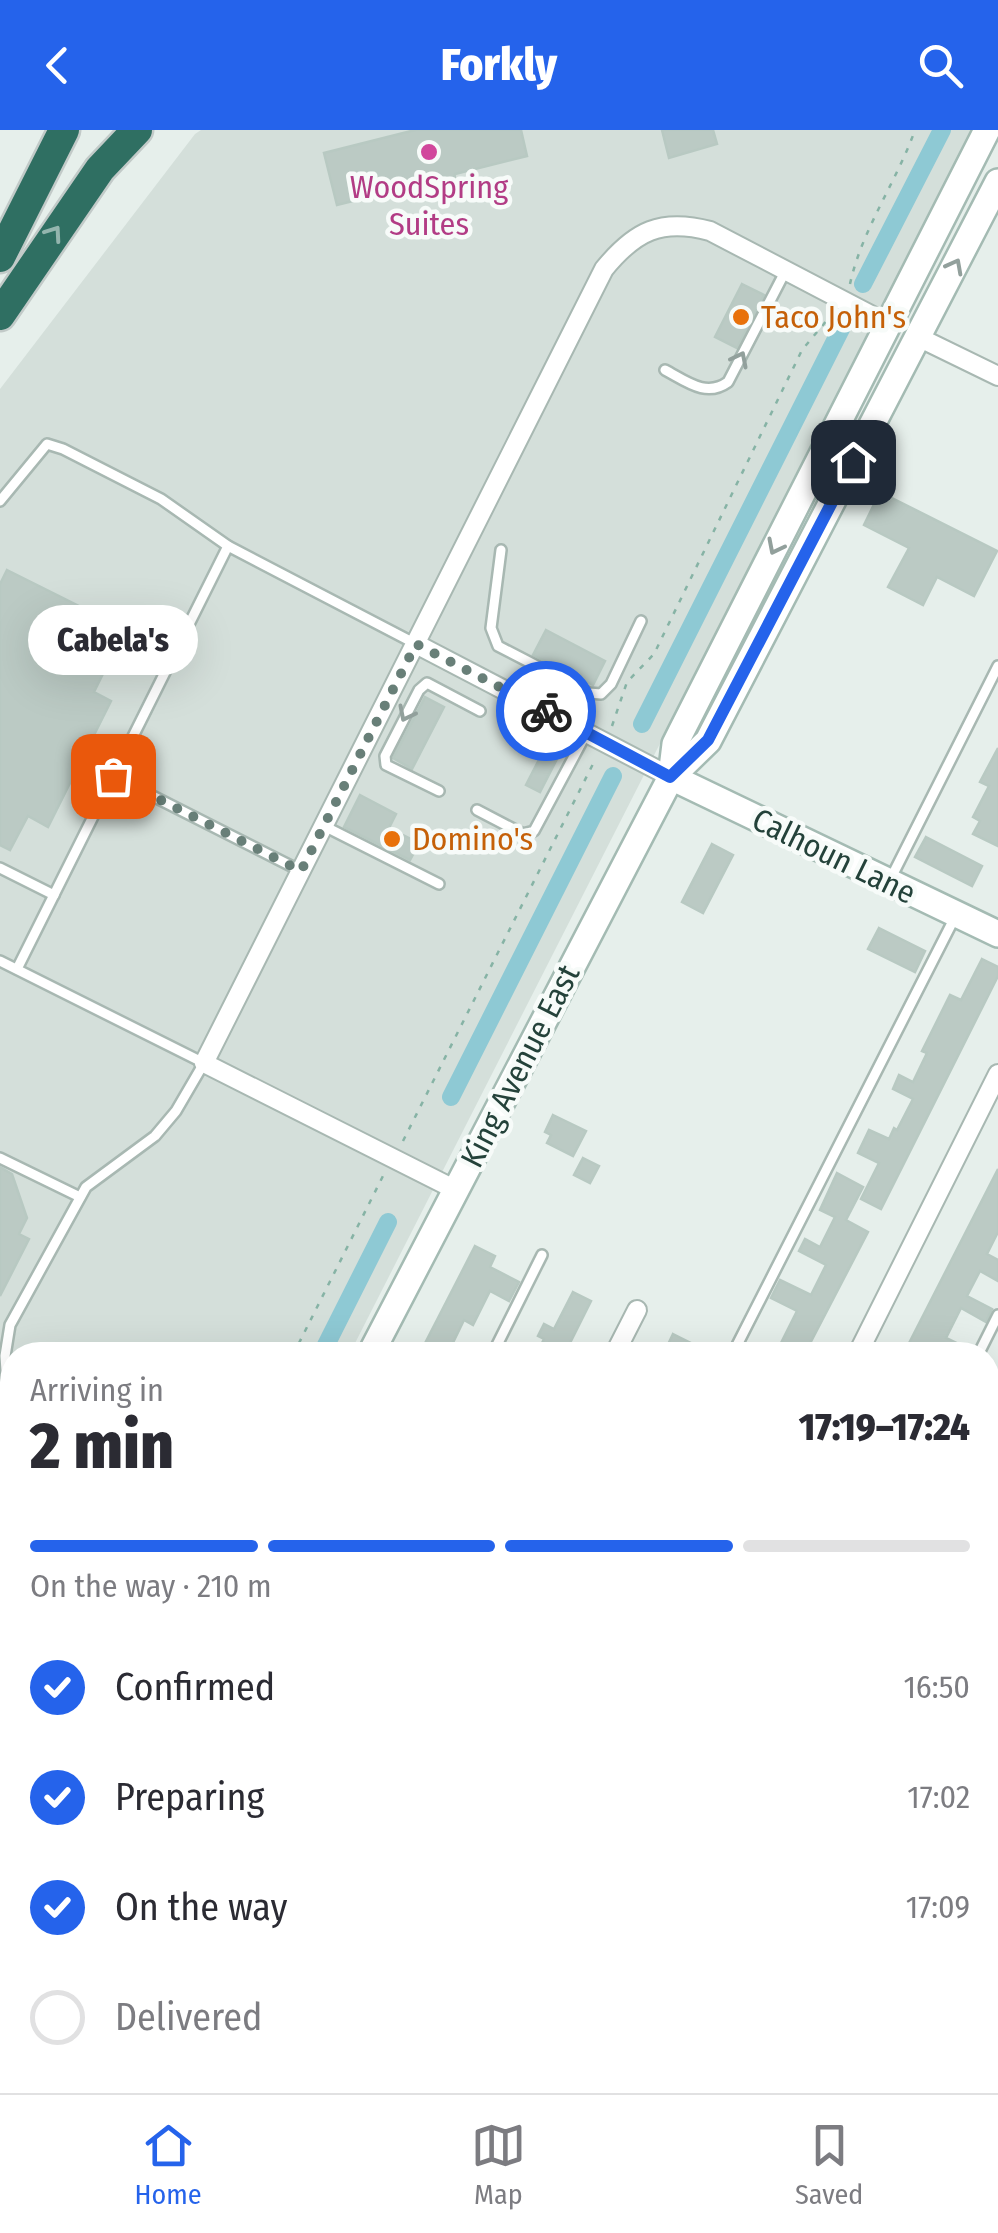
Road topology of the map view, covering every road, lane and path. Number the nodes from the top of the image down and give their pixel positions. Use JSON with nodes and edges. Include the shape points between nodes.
{"nodes":[{"id":1,"x":64,"y":130,"type":"edge"},
{"id":2,"x":137,"y":130,"type":"edge"},
{"id":3,"x":987,"y":130,"type":"edge"},
{"id":4,"x":998,"y":182,"type":"edge"},
{"id":5,"x":953,"y":198,"type":"junction"},
{"id":6,"x":990,"y":221,"type":"edge"},
{"id":7,"x":0,"y":258,"type":"edge"},
{"id":8,"x":786,"y":270,"type":"junction"},
{"id":9,"x":0,"y":314,"type":"edge"},
{"id":10,"x":888,"y":324,"type":"junction"},
{"id":11,"x":918,"y":337,"type":"junction"},
{"id":12,"x":664,"y":370,"type":"dead end"},
{"id":13,"x":998,"y":376,"type":"edge"},
{"id":14,"x":836,"y":494,"type":"junction"},
{"id":15,"x":0,"y":501,"type":"edge"},
{"id":16,"x":228,"y":546,"type":"junction"},
{"id":17,"x":501,"y":550,"type":"dead end"},
{"id":18,"x":641,"y":620,"type":"dead end"},
{"id":19,"x":416,"y":644,"type":"junction"},
{"id":20,"x":998,"y":666,"type":"edge"},
{"id":21,"x":480,"y":711,"type":"dead end"},
{"id":22,"x":587,"y":732,"type":"junction"},
{"id":23,"x":113,"y":776,"type":"junction"},
{"id":24,"x":670,"y":777,"type":"junction"},
{"id":25,"x":439,"y":792,"type":"dead end"},
{"id":26,"x":477,"y":810,"type":"dead end"},
{"id":27,"x":324,"y":826,"type":"junction"},
{"id":28,"x":0,"y":868,"type":"edge"},
{"id":29,"x":301,"y":871,"type":"junction"},
{"id":30,"x":888,"y":882,"type":"junction"},
{"id":31,"x":439,"y":884,"type":"dead end"},
{"id":32,"x":54,"y":895,"type":"junction"},
{"id":33,"x":956,"y":914,"type":"junction"},
{"id":34,"x":998,"y":934,"type":"edge"},
{"id":35,"x":0,"y":961,"type":"edge"},
{"id":36,"x":16,"y":969,"type":"junction"},
{"id":37,"x":204,"y":1063,"type":"junction"},
{"id":38,"x":998,"y":1074,"type":"edge"},
{"id":39,"x":0,"y":1158,"type":"edge"},
{"id":40,"x":456,"y":1190,"type":"junction"},
{"id":41,"x":80,"y":1197,"type":"junction"},
{"id":42,"x":542,"y":1255,"type":"dead end"},
{"id":43,"x":636,"y":1310,"type":"dead end"},
{"id":44,"x":998,"y":1315,"type":"edge"},
{"id":45,"x":7,"y":1342,"type":"edge"},
{"id":46,"x":377,"y":1342,"type":"edge"},
{"id":47,"x":498,"y":1342,"type":"edge"},
{"id":48,"x":620,"y":1342,"type":"edge"},
{"id":49,"x":739,"y":1342,"type":"edge"},
{"id":50,"x":864,"y":1342,"type":"edge"},
{"id":51,"x":984,"y":1342,"type":"edge"}],
"edges":[{"from":1,"to":7,"type":"highway"},
{"from":9,"to":2,"type":"highway","one_way":true,"via":[[100,168]]},
{"from":3,"to":5,"type":"main road","name":"King Avenue East"},
{"from":4,"to":6,"type":"main road","name":"King Avenue East"},
{"from":5,"to":10,"type":"main road","name":"King Avenue East"},
{"from":5,"to":11,"type":"main road","via":[[917,293],[911,319]]},
{"from":11,"to":6,"type":"main road","name":"King Avenue East","one_way":true},
{"from":8,"to":10,"type":"street"},
{"from":12,"to":8,"type":"lane","one_way":true,"via":[[707,391],[728,382]]},
{"from":8,"to":19,"type":"street","via":[[683,224],[652,229],[624,245],[604,270]]},
{"from":10,"to":14,"type":"main road","via":[[888,358]]},
{"from":10,"to":24,"type":"main road","name":"King Avenue East","one_way":true,"via":[[675,744]]},
{"from":11,"to":13,"type":"street"},
{"from":11,"to":14,"type":"main road","name":"King Avenue East"},
{"from":14,"to":24,"type":"main road","name":"King Avenue East","via":[[708,740]]},
{"from":15,"to":16,"type":"lane","via":[[46,444],[161,499]]},
{"from":16,"to":19,"type":"lane"},
{"from":16,"to":23,"type":"lane"},
{"from":17,"to":18,"type":"lane","via":[[491,628],[498,646],[588,692],[601,694],[611,684]]},
{"from":19,"to":22,"type":"street"},
{"from":19,"to":27,"type":"street"},
{"from":20,"to":30,"type":"lane"},
{"from":21,"to":25,"type":"lane","one_way":true,"via":[[427,683],[418,690],[386,765]]},
{"from":22,"to":24,"type":"street"},
{"from":22,"to":26,"type":"lane","via":[[534,831],[523,834]]},
{"from":23,"to":29,"type":"lane"},
{"from":23,"to":32,"type":"lane"},
{"from":24,"to":30,"type":"main road","name":"Calhoun Lane"},
{"from":24,"to":40,"type":"main road","name":"King Avenue East"},
{"from":27,"to":29,"type":"street"},
{"from":27,"to":31,"type":"lane"},
{"from":28,"to":32,"type":"lane"},
{"from":29,"to":37,"type":"street"},
{"from":30,"to":33,"type":"main road","name":"Calhoun Lane"},
{"from":32,"to":36,"type":"lane"},
{"from":33,"to":34,"type":"main road","name":"Calhoun Lane"},
{"from":33,"to":49,"type":"lane"},
{"from":35,"to":36,"type":"lane"},
{"from":36,"to":37,"type":"lane"},
{"from":37,"to":40,"type":"street"},
{"from":37,"to":41,"type":"lane","via":[[155,1136]]},
{"from":38,"to":50,"type":"street"},
{"from":39,"to":41,"type":"lane"},
{"from":40,"to":46,"type":"main road","name":"King Avenue East"},
{"from":41,"to":45,"type":"lane"},
{"from":42,"to":47,"type":"lane"},
{"from":43,"to":48,"type":"street"},
{"from":44,"to":51,"type":"lane"}]}
